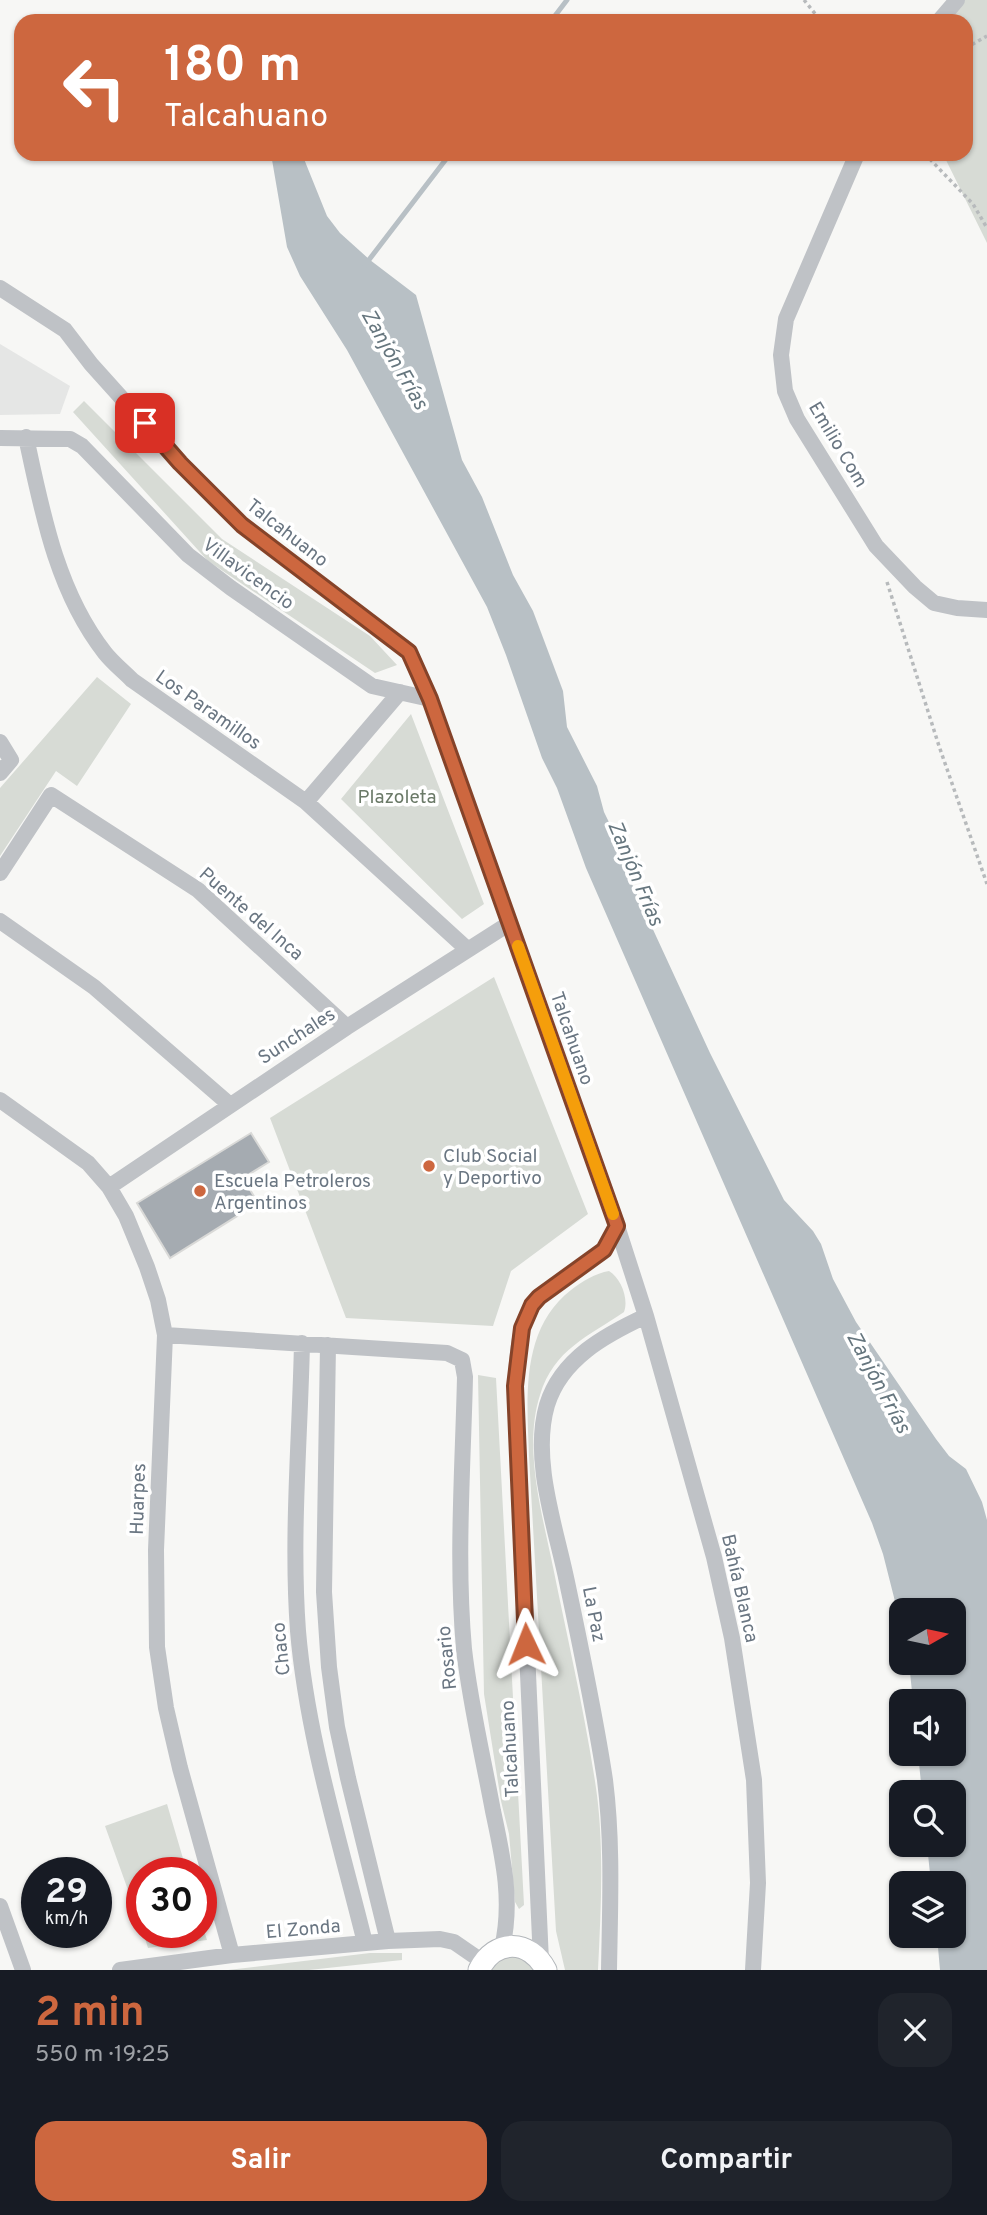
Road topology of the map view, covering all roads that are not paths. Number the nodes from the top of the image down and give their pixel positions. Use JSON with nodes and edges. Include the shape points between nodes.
{"nodes":[{"id":1,"x":957,"y":0,"type":"edge"},
{"id":2,"x":945,"y":14,"type":"edge"},
{"id":3,"x":854,"y":161,"type":"edge"},
{"id":4,"x":0,"y":288,"type":"edge"},
{"id":5,"x":26,"y":437,"type":"junction"},
{"id":6,"x":0,"y":438,"type":"edge"},
{"id":7,"x":987,"y":610,"type":"edge"},
{"id":8,"x":400,"y":692,"type":"junction"},
{"id":9,"x":430,"y":699,"type":"junction"},
{"id":10,"x":0,"y":743,"type":"edge"},
{"id":11,"x":5,"y":767,"type":"edge"},
{"id":12,"x":306,"y":802,"type":"junction"},
{"id":13,"x":0,"y":873,"type":"edge"},
{"id":14,"x":0,"y":921,"type":"edge"},
{"id":15,"x":510,"y":923,"type":"junction"},
{"id":16,"x":467,"y":949,"type":"junction"},
{"id":17,"x":347,"y":1027,"type":"junction"},
{"id":18,"x":0,"y":1100,"type":"edge"},
{"id":19,"x":229,"y":1104,"type":"junction"},
{"id":20,"x":108,"y":1186,"type":"junction"},
{"id":21,"x":617,"y":1226,"type":"junction"},
{"id":22,"x":646,"y":1317,"type":"junction"},
{"id":23,"x":165,"y":1335,"type":"junction"},
{"id":24,"x":302,"y":1343,"type":"junction"},
{"id":25,"x":328,"y":1345,"type":"junction"},
{"id":26,"x":0,"y":1906,"type":"edge"},
{"id":27,"x":388,"y":1941,"type":"junction"},
{"id":28,"x":365,"y":1943,"type":"junction"},
{"id":29,"x":502,"y":1948,"type":"junction"},
{"id":30,"x":232,"y":1955,"type":"junction"},
{"id":31,"x":544,"y":1965,"type":"edge"},
{"id":32,"x":481,"y":1966,"type":"edge"},
{"id":33,"x":23,"y":1970,"type":"edge"},
{"id":34,"x":120,"y":1970,"type":"edge"},
{"id":35,"x":609,"y":1970,"type":"edge"},
{"id":36,"x":753,"y":1970,"type":"edge"}],
"edges":[{"from":1,"to":2,"type":"street"},
{"from":3,"to":7,"type":"street","name":"Emilio Com","via":[[786,319],[781,355],[785,391],[797,419],[876,547],[934,603]]},
{"from":4,"to":9,"type":"street","name":"Talcahuano","via":[[65,330],[171,453],[242,525],[409,652]]},
{"from":5,"to":6,"type":"street"},
{"from":5,"to":8,"type":"street","name":"Villavicencio","via":[[70,439],[82,446],[188,555],[220,580],[372,686]]},
{"from":5,"to":12,"type":"street","name":"Los Paramillos","via":[[53,552],[84,622],[107,656],[132,680]]},
{"from":8,"to":9,"type":"street","name":"Villavicencio"},
{"from":8,"to":12,"type":"street"},
{"from":9,"to":15,"type":"street","name":"Talcahuano"},
{"from":10,"to":11,"type":"street"},
{"from":12,"to":16,"type":"street","name":"Los Paramillos"},
{"from":13,"to":17,"type":"street","name":"Puente del Inca","via":[[51,795],[198,890]]},
{"from":14,"to":19,"type":"street","via":[[94,987]]},
{"from":15,"to":16,"type":"street","name":"Sunchales"},
{"from":15,"to":21,"type":"street","name":"Talcahuano"},
{"from":16,"to":17,"type":"street","name":"Sunchales"},
{"from":17,"to":19,"type":"street","name":"Sunchales"},
{"from":18,"to":20,"type":"street","name":"Huarpes","via":[[88,1163]]},
{"from":19,"to":20,"type":"street","name":"Sunchales"},
{"from":20,"to":23,"type":"street","name":"Huarpes","via":[[147,1267]]},
{"from":21,"to":22,"type":"street","name":"Bahía Blanca"},
{"from":21,"to":31,"type":"street","name":"Talcahuano","via":[[604,1250],[532,1305],[522,1328],[517,1363],[524,1616]]},
{"from":22,"to":35,"type":"street","name":"La Paz","via":[[610,1333],[562,1374],[547,1407],[542,1445],[543,1471],[604,1778],[610,1835]]},
{"from":22,"to":36,"type":"street","name":"Bahía Blanca","via":[[732,1638],[754,1780],[758,1883]]},
{"from":23,"to":24,"type":"street"},
{"from":23,"to":30,"type":"street","name":"Huarpes","via":[[156,1549],[157,1647],[180,1768]]},
{"from":24,"to":25,"type":"street"},
{"from":24,"to":28,"type":"street","name":"Chaco","via":[[298,1633],[307,1702]]},
{"from":25,"to":27,"type":"street","via":[[324,1592],[329,1667],[345,1765]]},
{"from":25,"to":29,"type":"street","name":"Rosario","via":[[447,1353],[462,1360],[461,1607],[471,1695],[503,1859],[508,1923]]},
{"from":26,"to":33,"type":"street"},
{"from":27,"to":28,"type":"street","name":"El Zonda"},
{"from":27,"to":32,"type":"street","name":"El Zonda","via":[[454,1942]]},
{"from":28,"to":30,"type":"street","name":"El Zonda"},
{"from":29,"to":31,"type":"street","via":[[524,1948]]},
{"from":29,"to":32,"type":"street"},
{"from":30,"to":34,"type":"street","name":"El Zonda"}]}
